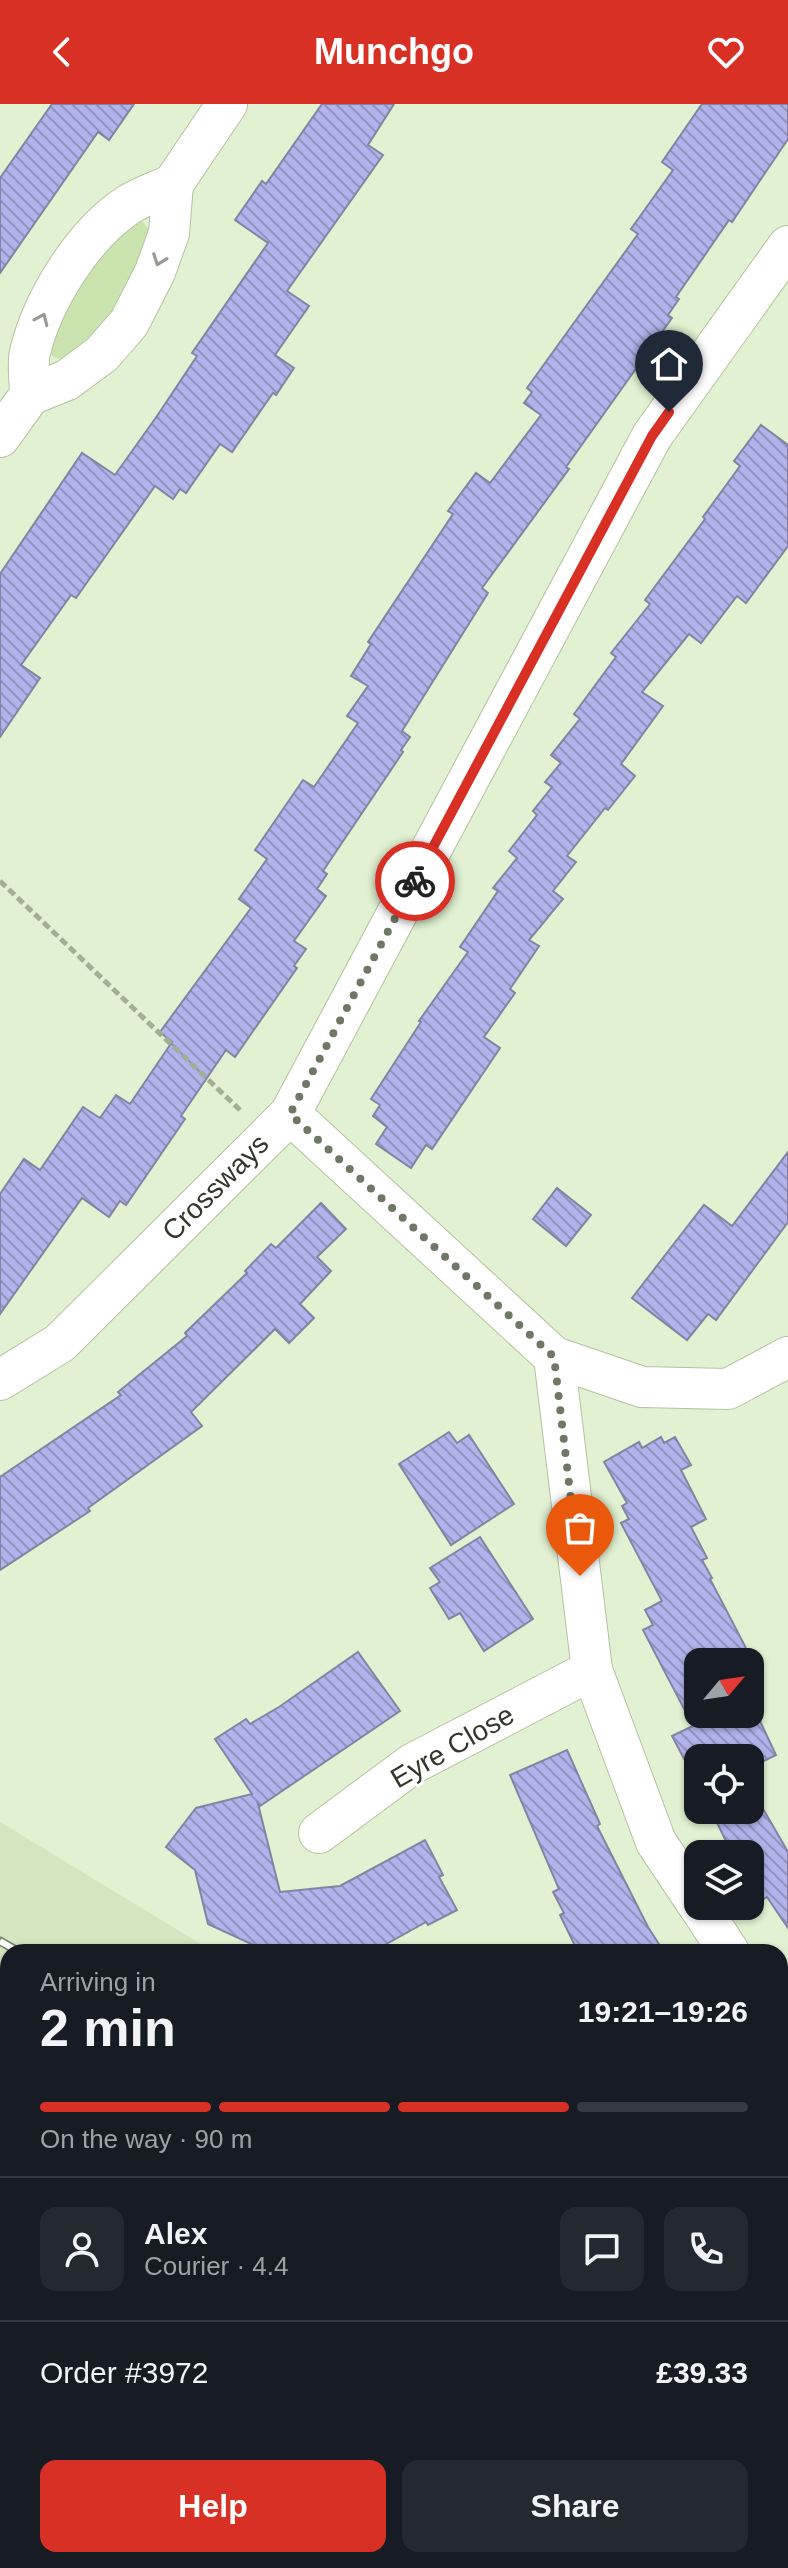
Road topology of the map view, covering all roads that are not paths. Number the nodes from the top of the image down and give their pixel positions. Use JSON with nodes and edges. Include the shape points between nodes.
{"nodes":[{"id":1,"x":227,"y":104,"type":"edge"},
{"id":2,"x":173,"y":184,"type":"junction"},
{"id":3,"x":788,"y":246,"type":"edge"},
{"id":4,"x":30,"y":395,"type":"junction"},
{"id":5,"x":0,"y":437,"type":"edge"},
{"id":6,"x":278,"y":1125,"type":"junction"},
{"id":7,"x":554,"y":1357,"type":"junction"},
{"id":8,"x":788,"y":1357,"type":"edge"},
{"id":9,"x":0,"y":1380,"type":"edge"},
{"id":10,"x":592,"y":1670,"type":"junction"},
{"id":11,"x":319,"y":1833,"type":"dead end"},
{"id":12,"x":684,"y":1885,"type":"edge"},
{"id":13,"x":707,"y":1920,"type":"edge"},
{"id":14,"x":724,"y":1944,"type":"edge"}],
"edges":[{"from":1,"to":2,"type":"street"},
{"from":2,"to":4,"type":"street","one_way":true,"via":[[169,233],[129,323],[102,354],[67,380]]},
{"from":4,"to":2,"type":"street","one_way":true,"via":[[29,355],[70,265],[92,235],[129,204]]},
{"from":3,"to":6,"type":"street","name":"Crossways","via":[[652,436]]},
{"from":4,"to":5,"type":"street"},
{"from":6,"to":7,"type":"street"},
{"from":6,"to":9,"type":"street","name":"Crossways","via":[[60,1343]]},
{"from":7,"to":8,"type":"street","via":[[642,1387],[728,1389]]},
{"from":7,"to":10,"type":"street"},
{"from":10,"to":11,"type":"street","name":"Eyre Close","via":[[412,1764]]},
{"from":10,"to":12,"type":"street","via":[[656,1842]]},
{"from":13,"to":14,"type":"street"}]}
